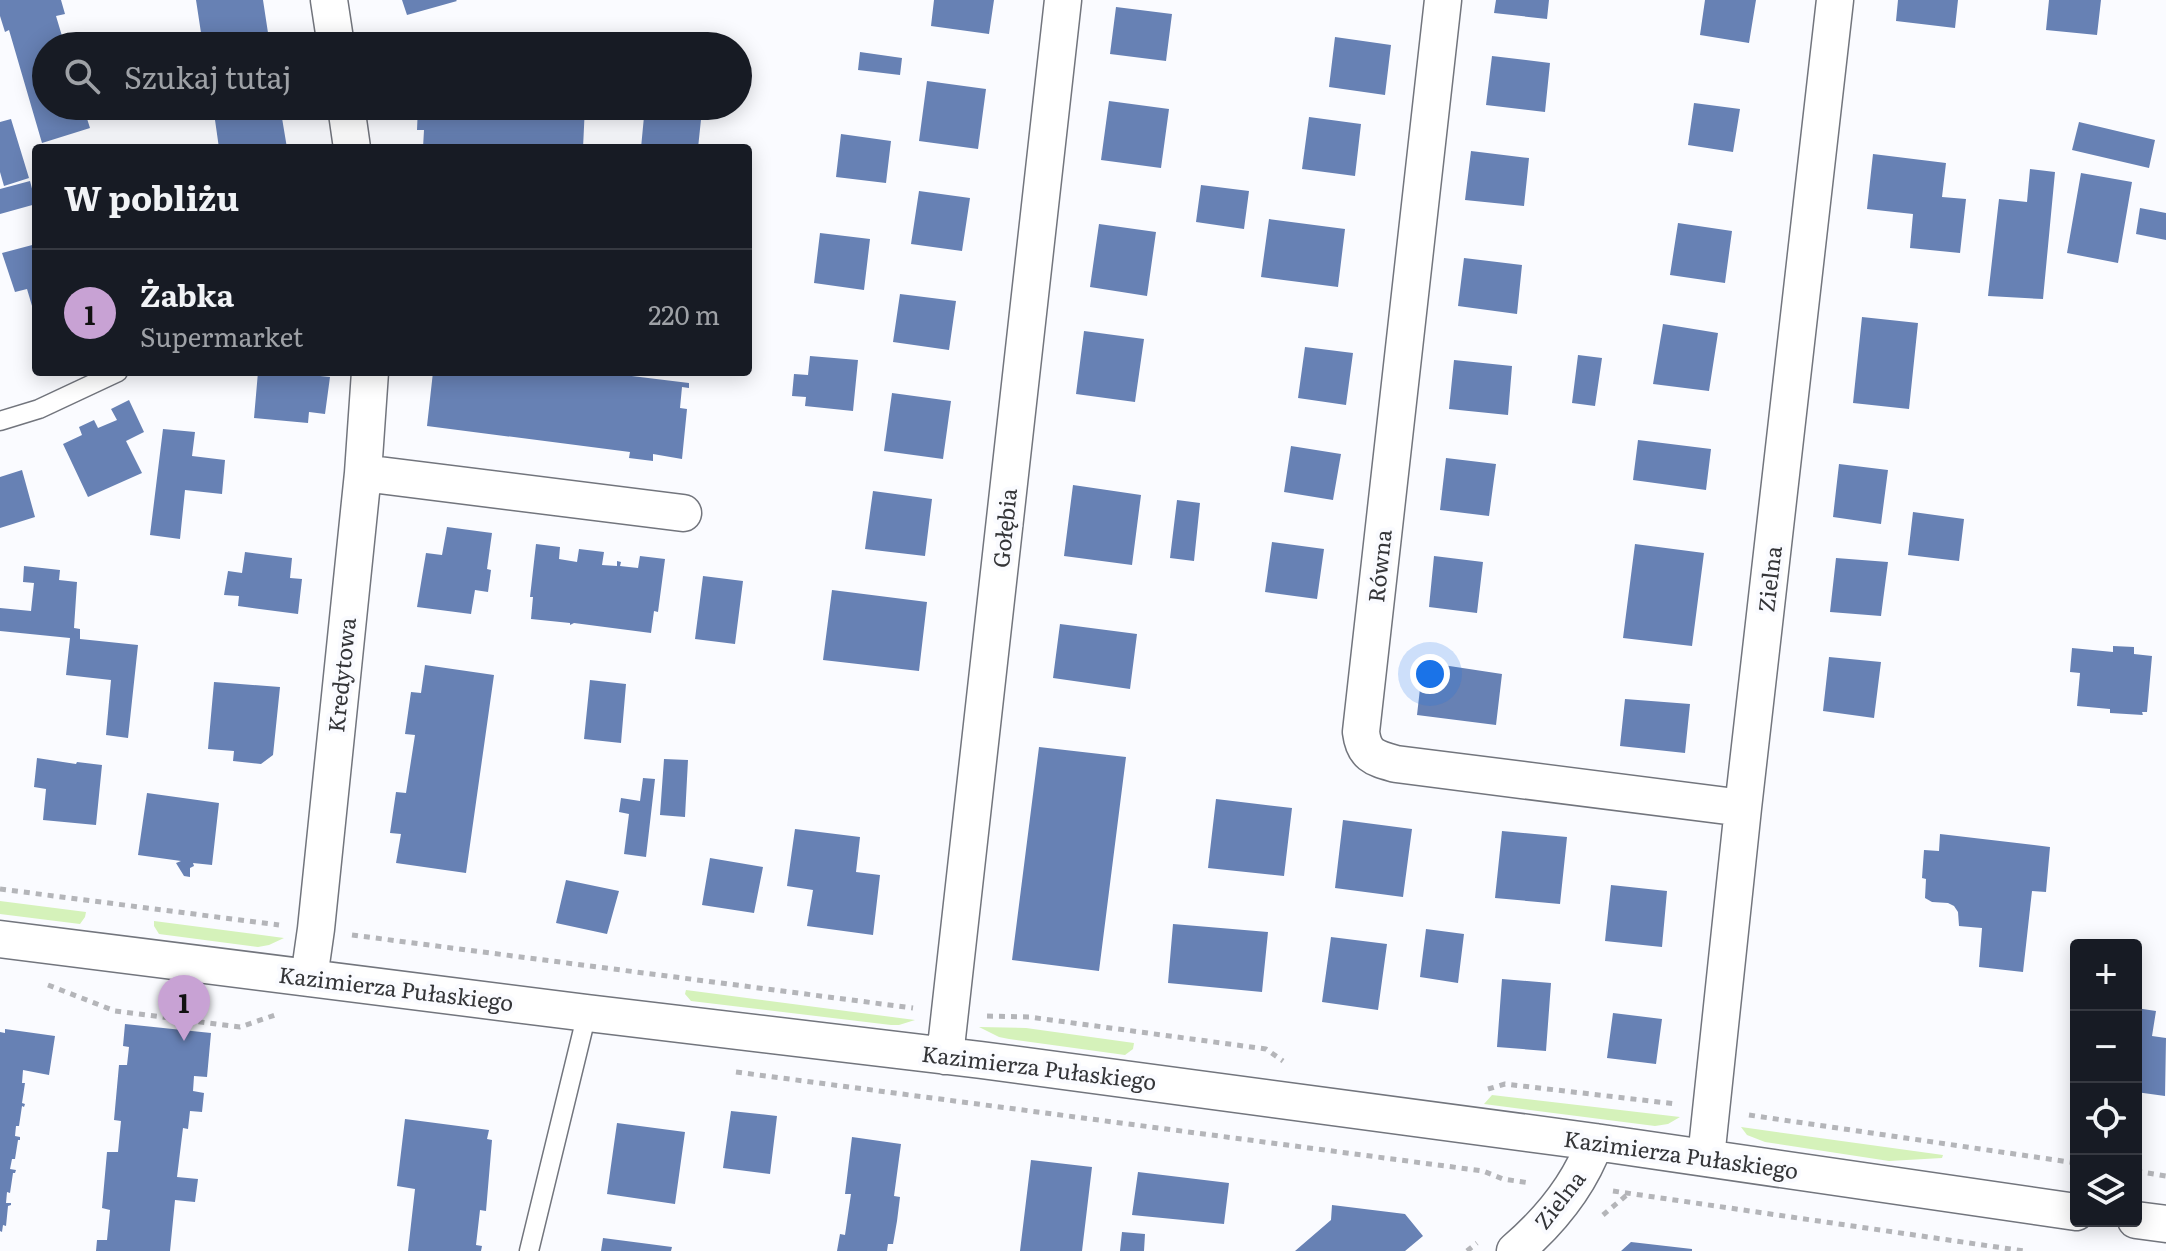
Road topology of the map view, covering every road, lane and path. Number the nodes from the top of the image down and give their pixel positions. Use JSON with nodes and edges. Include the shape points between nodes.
{"nodes":[{"id":1,"x":329,"y":0,"type":"edge"},
{"id":2,"x":1063,"y":0,"type":"edge"},
{"id":3,"x":1443,"y":0,"type":"edge"},
{"id":4,"x":1835,"y":0,"type":"edge"},
{"id":5,"x":334,"y":32,"type":"edge"},
{"id":6,"x":348,"y":120,"type":"edge"},
{"id":7,"x":351,"y":144,"type":"edge"},
{"id":8,"x":109,"y":376,"type":"edge"},
{"id":9,"x":370,"y":376,"type":"edge"},
{"id":10,"x":0,"y":421,"type":"edge"},
{"id":11,"x":363,"y":473,"type":"junction"},
{"id":12,"x":683,"y":513,"type":"dead end"},
{"id":13,"x":1743,"y":808,"type":"junction"},
{"id":14,"x":0,"y":889,"type":"edge"},
{"id":15,"x":288,"y":926,"type":"dead end"},
{"id":16,"x":347,"y":934,"type":"dead end"},
{"id":17,"x":0,"y":939,"type":"edge"},
{"id":18,"x":401,"y":942,"type":"junction"},
{"id":19,"x":399,"y":953,"type":"dead end"},
{"id":20,"x":309,"y":978,"type":"junction"},
{"id":21,"x":35,"y":980,"type":"dead end"},
{"id":22,"x":924,"y":1009,"type":"dead end"},
{"id":23,"x":282,"y":1012,"type":"dead end"},
{"id":24,"x":587,"y":1013,"type":"junction"},
{"id":25,"x":976,"y":1015,"type":"dead end"},
{"id":26,"x":945,"y":1056,"type":"junction"},
{"id":27,"x":1293,"y":1068,"type":"dead end"},
{"id":28,"x":736,"y":1072,"type":"dead end"},
{"id":29,"x":1484,"y":1090,"type":"dead end"},
{"id":30,"x":1684,"y":1105,"type":"dead end"},
{"id":31,"x":1743,"y":1114,"type":"dead end"},
{"id":32,"x":1595,"y":1142,"type":"junction"},
{"id":33,"x":1706,"y":1158,"type":"junction"},
{"id":34,"x":2070,"y":1162,"type":"edge"},
{"id":35,"x":2142,"y":1172,"type":"edge"},
{"id":36,"x":2166,"y":1176,"type":"edge"},
{"id":37,"x":1535,"y":1184,"type":"dead end"},
{"id":38,"x":1612,"y":1191,"type":"dead end"},
{"id":39,"x":2070,"y":1211,"type":"edge"},
{"id":40,"x":2142,"y":1221,"type":"edge"},
{"id":41,"x":2166,"y":1224,"type":"edge"},
{"id":42,"x":529,"y":1251,"type":"edge"},
{"id":43,"x":1515,"y":1251,"type":"edge"},
{"id":44,"x":2024,"y":1251,"type":"edge"}],
"edges":[{"from":1,"to":5,"type":"street"},
{"from":2,"to":26,"type":"street","name":"Gołębia"},
{"from":3,"to":13,"type":"street","name":"Równa","via":[[1362,743],[1379,760],[1396,764]]},
{"from":4,"to":13,"type":"street","name":"Zielna"},
{"from":6,"to":7,"type":"street"},
{"from":8,"to":10,"type":"lane"},
{"from":9,"to":11,"type":"street","name":"Kredytowa"},
{"from":11,"to":12,"type":"street"},
{"from":11,"to":20,"type":"street","name":"Kredytowa"},
{"from":13,"to":33,"type":"street","name":"Zielna"},
{"from":14,"to":15,"type":"path"},
{"from":16,"to":18,"type":"path"},
{"from":17,"to":20,"type":"street","name":"Kazimierza Pułaskiego"},
{"from":18,"to":19,"type":"path"},
{"from":18,"to":22,"type":"path"},
{"from":20,"to":24,"type":"street","name":"Kazimierza Pułaskiego"},
{"from":21,"to":23,"type":"path","via":[[115,1011],[240,1027]]},
{"from":24,"to":26,"type":"street","name":"Kazimierza Pułaskiego"},
{"from":24,"to":42,"type":"lane"},
{"from":25,"to":27,"type":"path","via":[[1029,1017],[1266,1049]]},
{"from":26,"to":32,"type":"street","name":"Kazimierza Pułaskiego"},
{"from":28,"to":37,"type":"path","via":[[1483,1171]]},
{"from":29,"to":30,"type":"path","via":[[1505,1084]]},
{"from":31,"to":34,"type":"path"},
{"from":32,"to":33,"type":"street","name":"Kazimierza Pułaskiego"},
{"from":32,"to":43,"type":"street","name":"Zielna","via":[[1573,1188]]},
{"from":33,"to":39,"type":"street","name":"Kazimierza Pułaskiego"},
{"from":35,"to":36,"type":"path"},
{"from":38,"to":44,"type":"path"},
{"from":40,"to":41,"type":"street"}]}
